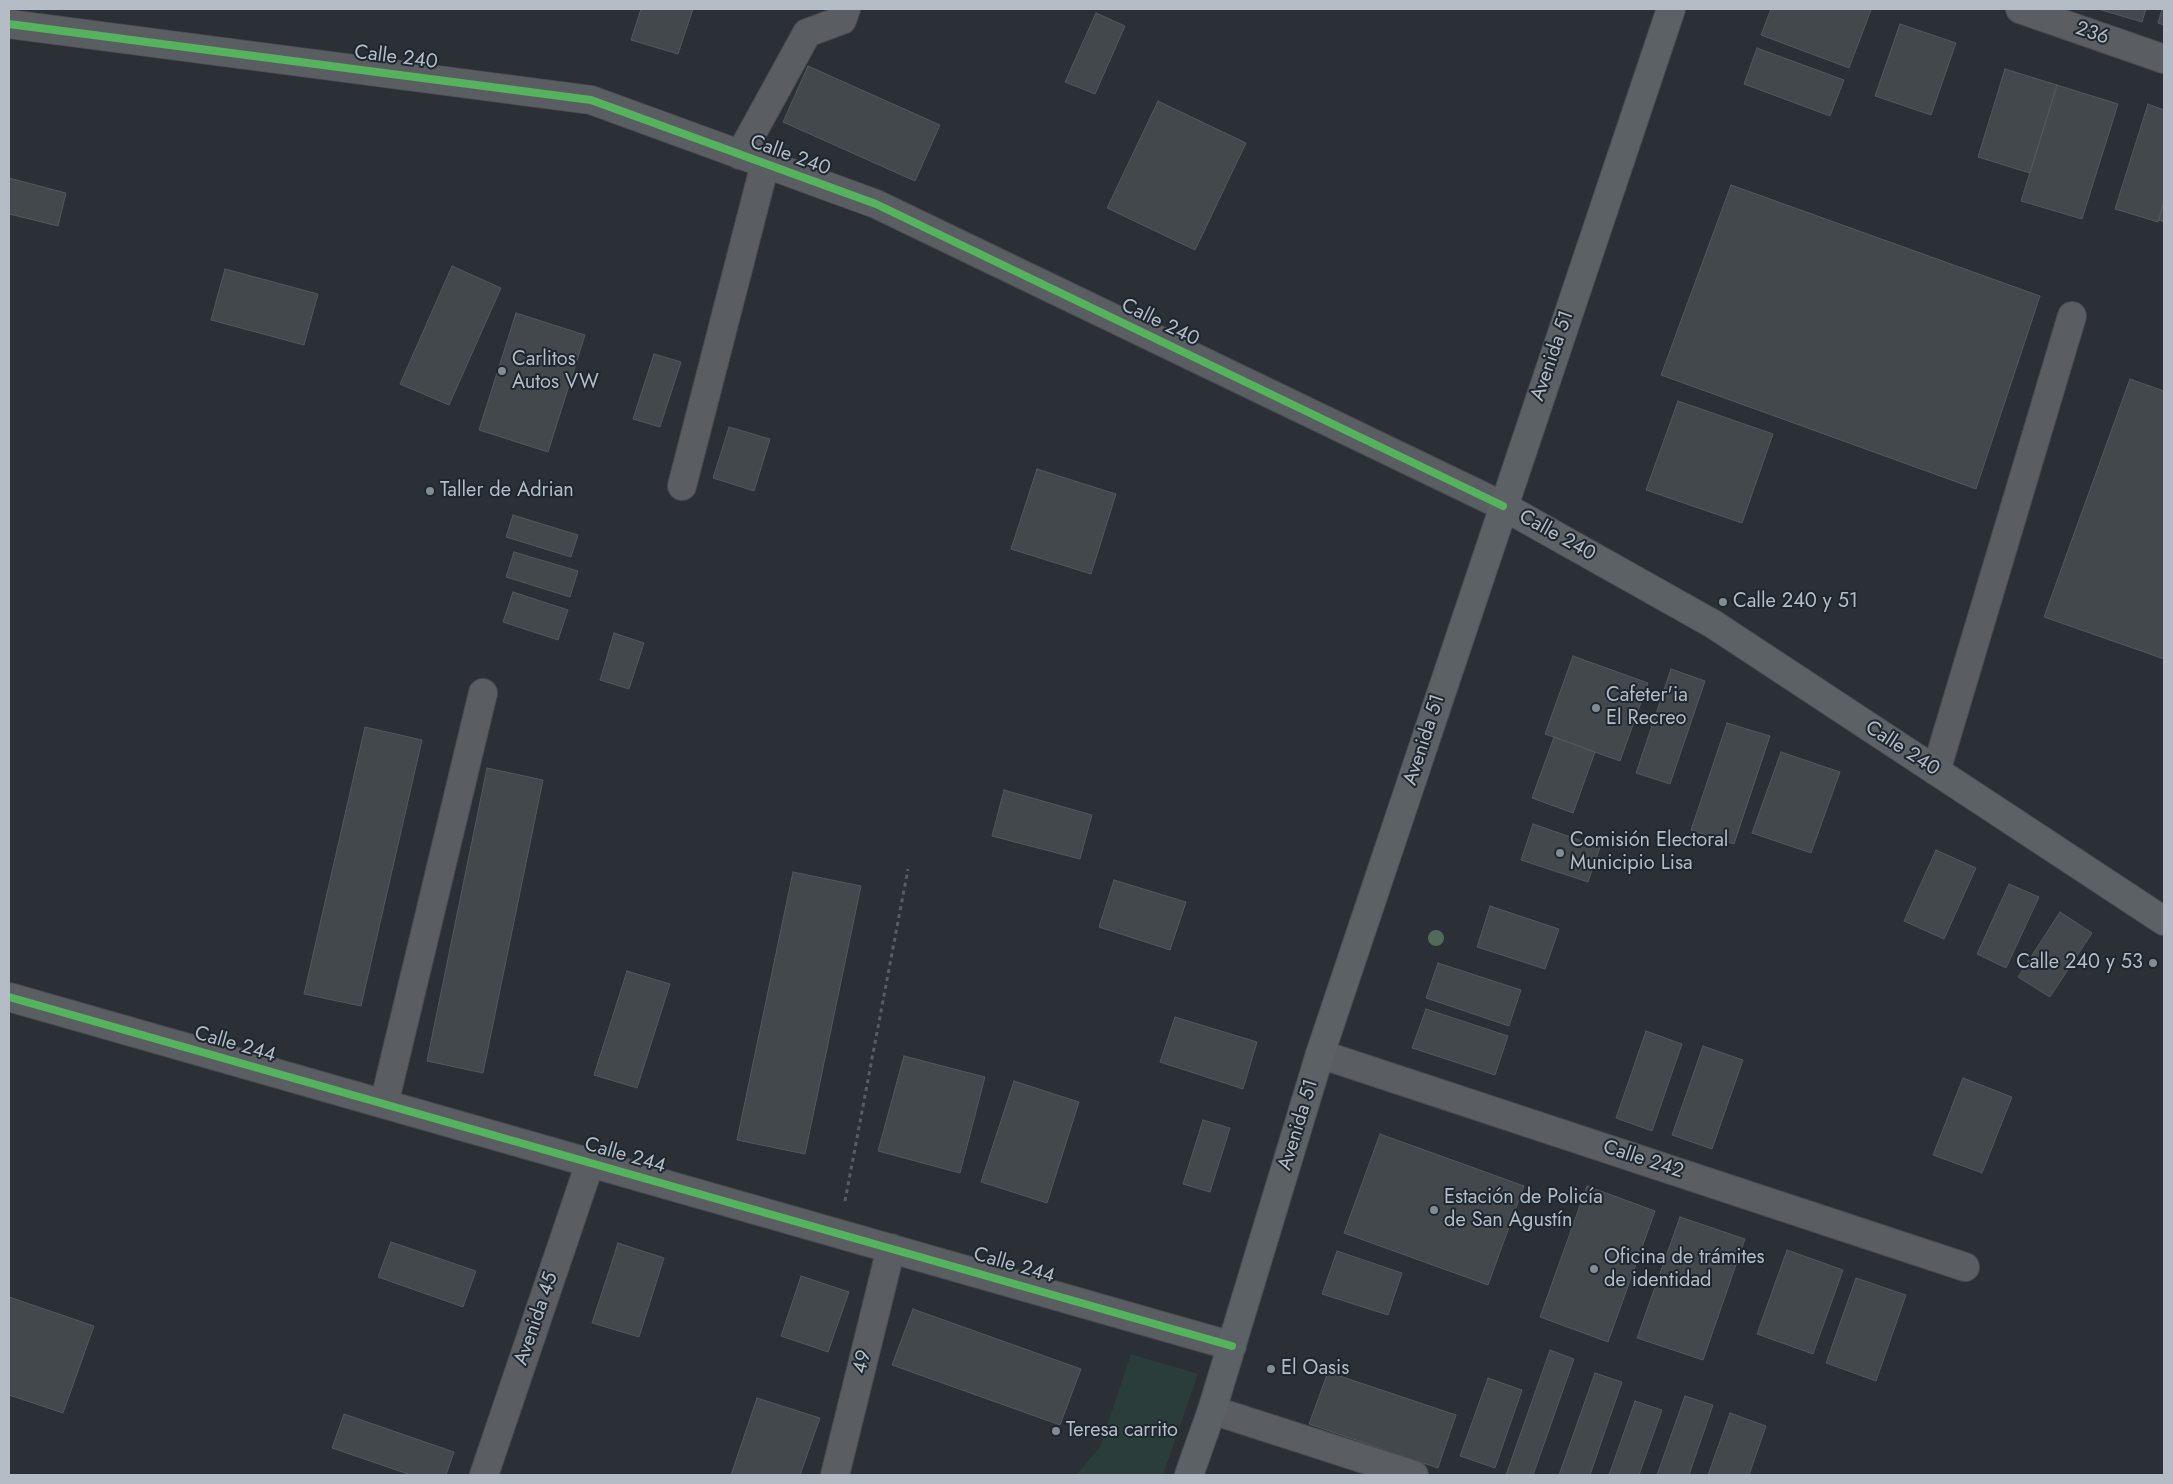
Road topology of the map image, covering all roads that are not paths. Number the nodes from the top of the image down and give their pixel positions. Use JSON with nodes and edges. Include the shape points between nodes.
{"nodes":[{"id":1,"x":846,"y":9,"type":"edge"},
{"id":2,"x":1671,"y":9,"type":"edge"},
{"id":3,"x":2020,"y":9,"type":"edge"},
{"id":4,"x":9,"y":24,"type":"edge"},
{"id":5,"x":2164,"y":59,"type":"edge"},
{"id":6,"x":740,"y":154,"type":"junction"},
{"id":7,"x":765,"y":164,"type":"junction"},
{"id":8,"x":2072,"y":316,"type":"dead end"},
{"id":9,"x":682,"y":486,"type":"dead end"},
{"id":10,"x":1503,"y":506,"type":"junction"},
{"id":11,"x":483,"y":693,"type":"dead end"},
{"id":12,"x":1936,"y":771,"type":"junction"},
{"id":13,"x":2164,"y":921,"type":"edge"},
{"id":14,"x":9,"y":997,"type":"edge"},
{"id":15,"x":1320,"y":1054,"type":"junction"},
{"id":16,"x":384,"y":1104,"type":"junction"},
{"id":17,"x":590,"y":1163,"type":"junction"},
{"id":18,"x":891,"y":1248,"type":"junction"},
{"id":19,"x":1965,"y":1267,"type":"dead end"},
{"id":20,"x":1232,"y":1346,"type":"junction"},
{"id":21,"x":1212,"y":1410,"type":"junction"},
{"id":22,"x":484,"y":1475,"type":"edge"},
{"id":23,"x":835,"y":1475,"type":"edge"},
{"id":24,"x":1189,"y":1475,"type":"edge"},
{"id":25,"x":1414,"y":1475,"type":"edge"}],
"edges":[{"from":1,"to":6,"type":"street","via":[[842,20],[807,33]]},
{"from":2,"to":10,"type":"main road","name":"Avenida 51"},
{"from":3,"to":5,"type":"street","name":"236"},
{"from":4,"to":6,"type":"street","name":"Calle 240","via":[[591,100]]},
{"from":6,"to":7,"type":"street","name":"Calle 240"},
{"from":7,"to":9,"type":"street"},
{"from":7,"to":10,"type":"street","name":"Calle 240","via":[[876,204]]},
{"from":8,"to":12,"type":"street"},
{"from":10,"to":12,"type":"main road","name":"Calle 240","via":[[1713,624]]},
{"from":10,"to":15,"type":"main road","name":"Avenida 51"},
{"from":11,"to":16,"type":"street"},
{"from":12,"to":13,"type":"main road","name":"Calle 240"},
{"from":14,"to":16,"type":"street","name":"Calle 244"},
{"from":15,"to":19,"type":"street","name":"Calle 242"},
{"from":15,"to":20,"type":"main road","name":"Avenida 51"},
{"from":16,"to":17,"type":"street","name":"Calle 244"},
{"from":17,"to":18,"type":"street","name":"Calle 244"},
{"from":17,"to":22,"type":"street","name":"Avenida 45"},
{"from":18,"to":20,"type":"street","name":"Calle 244"},
{"from":18,"to":23,"type":"street","name":"49"},
{"from":20,"to":21,"type":"main road","name":"Avenida 51"},
{"from":21,"to":24,"type":"main road","name":"Avenida 51"},
{"from":21,"to":25,"type":"street"}]}
